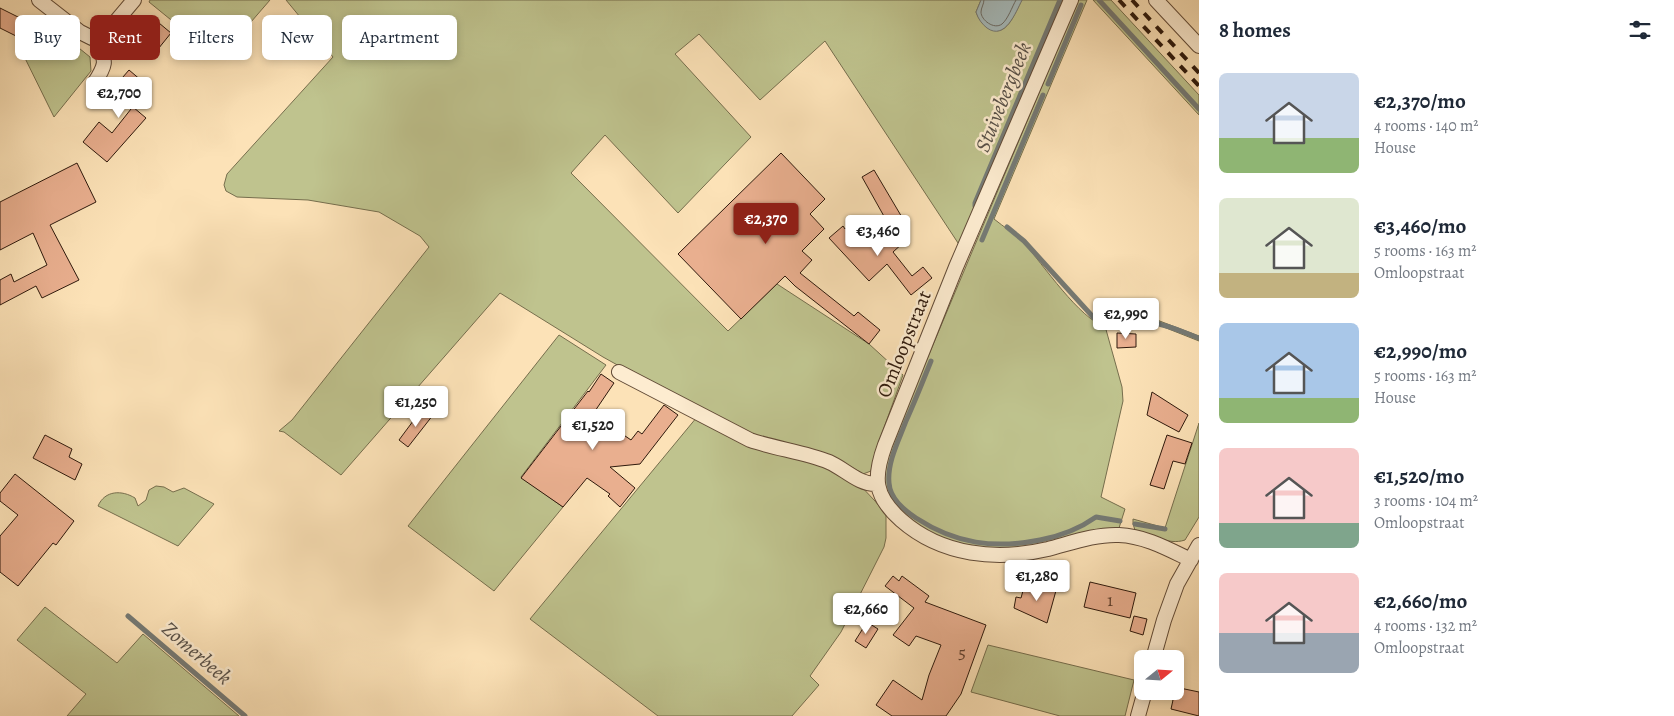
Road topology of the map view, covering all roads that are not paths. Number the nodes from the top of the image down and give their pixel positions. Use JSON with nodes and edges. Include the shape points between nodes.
{"nodes":[{"id":1,"x":39,"y":0,"type":"edge"},
{"id":2,"x":134,"y":0,"type":"edge"},
{"id":3,"x":1071,"y":0,"type":"edge"},
{"id":4,"x":1156,"y":0,"type":"edge"},
{"id":5,"x":121,"y":15,"type":"edge"},
{"id":6,"x":90,"y":36,"type":"edge"},
{"id":7,"x":1199,"y":46,"type":"edge"},
{"id":8,"x":105,"y":60,"type":"edge"},
{"id":9,"x":95,"y":82,"type":"dead end"},
{"id":10,"x":619,"y":372,"type":"dead end"},
{"id":11,"x":877,"y":484,"type":"junction"},
{"id":12,"x":1199,"y":545,"type":"edge"},
{"id":13,"x":1191,"y":560,"type":"junction"},
{"id":14,"x":1156,"y":650,"type":"edge"},
{"id":15,"x":1142,"y":700,"type":"edge"},
{"id":16,"x":1138,"y":716,"type":"edge"}],
"edges":[{"from":1,"to":6,"type":"street"},
{"from":2,"to":5,"type":"street"},
{"from":3,"to":11,"type":"street","name":"Omloopstraat","via":[[888,436],[878,467]]},
{"from":4,"to":7,"type":"street"},
{"from":8,"to":9,"type":"street"},
{"from":10,"to":11,"type":"street","via":[[750,440],[819,458],[863,482]]},
{"from":11,"to":13,"type":"street","via":[[887,506],[904,523],[926,538],[954,549],[1012,556],[1118,535],[1139,537]]},
{"from":12,"to":13,"type":"street"},
{"from":13,"to":14,"type":"street","via":[[1170,602]]},
{"from":15,"to":16,"type":"street"}]}
